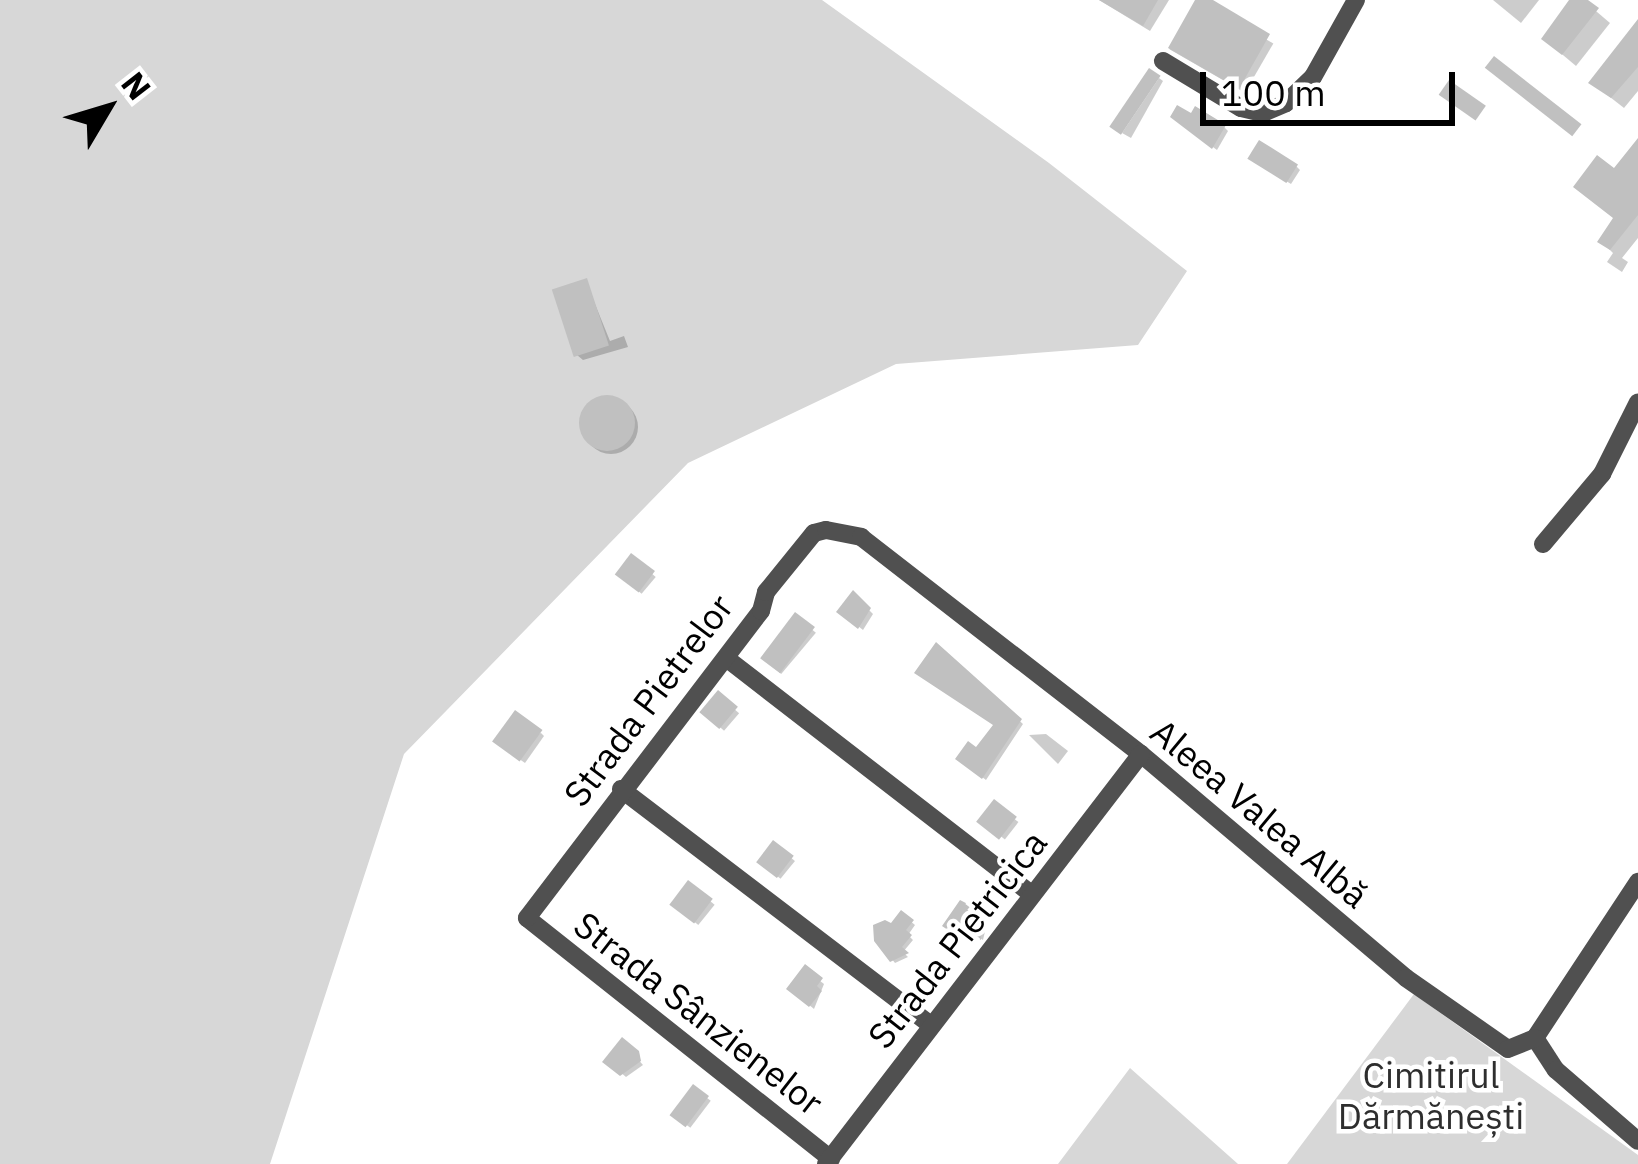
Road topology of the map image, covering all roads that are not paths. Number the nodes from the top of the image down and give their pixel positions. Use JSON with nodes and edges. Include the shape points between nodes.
{"nodes":[{"id":1,"x":1356,"y":0,"type":"edge"},
{"id":2,"x":1163,"y":61,"type":"dead end"},
{"id":3,"x":1638,"y":402,"type":"edge"},
{"id":4,"x":826,"y":530,"type":"joint"},
{"id":5,"x":1543,"y":544,"type":"dead end"},
{"id":6,"x":726,"y":658,"type":"junction"},
{"id":7,"x":1141,"y":754,"type":"junction"},
{"id":8,"x":621,"y":789,"type":"junction"},
{"id":9,"x":1638,"y":882,"type":"edge"},
{"id":10,"x":1031,"y":894,"type":"junction"},
{"id":11,"x":526,"y":918,"type":"joint"},
{"id":12,"x":931,"y":1025,"type":"junction"},
{"id":13,"x":1535,"y":1037,"type":"junction"},
{"id":14,"x":1638,"y":1141,"type":"edge"},
{"id":15,"x":828,"y":1161,"type":"edge"}],
"edges":[{"from":1,"to":2,"type":"street","via":[[1312,77],[1263,113]]},
{"from":3,"to":5,"type":"street","via":[[1602,474]]},
{"from":4,"to":6,"type":"street","name":"Strada Pietrelor","via":[[814,533],[766,592]]},
{"from":4,"to":7,"type":"street","name":"Aleea Valea Albă","via":[[861,537]]},
{"from":6,"to":8,"type":"street","name":"Strada Pietrelor"},
{"from":6,"to":10,"type":"street"},
{"from":7,"to":10,"type":"street","name":"Strada Pietricica"},
{"from":7,"to":13,"type":"street","name":"Aleea Valea Albă","via":[[1406,978],[1508,1049]]},
{"from":8,"to":11,"type":"street","name":"Strada Pietrelor"},
{"from":8,"to":12,"type":"street"},
{"from":9,"to":13,"type":"street"},
{"from":10,"to":12,"type":"street","name":"Strada Pietricica"},
{"from":11,"to":15,"type":"street","name":"Strada Sânzienelor"},
{"from":12,"to":15,"type":"street","name":"Strada Pietricica"},
{"from":13,"to":14,"type":"street","via":[[1556,1070]]}]}
